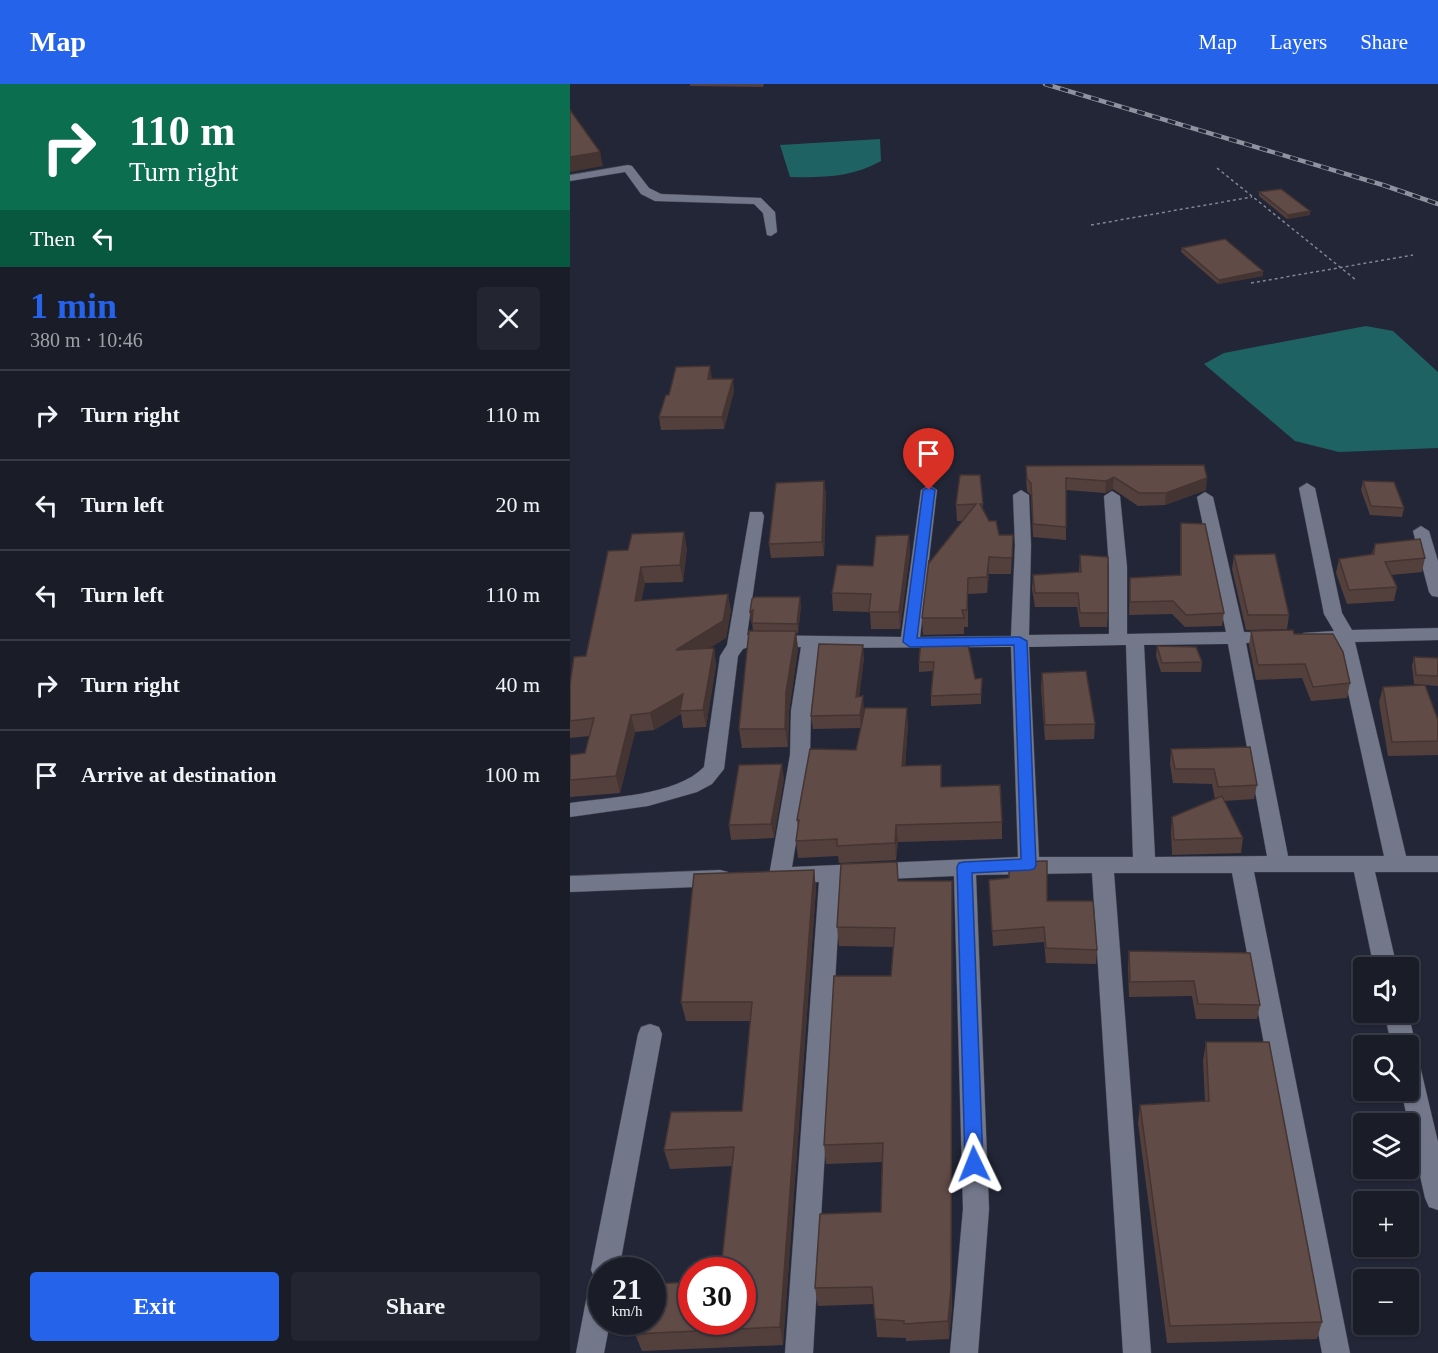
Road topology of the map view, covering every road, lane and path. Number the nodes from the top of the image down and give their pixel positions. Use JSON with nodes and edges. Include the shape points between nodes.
{"nodes":[{"id":1,"x":1217,"y":168,"type":"dead end"},
{"id":2,"x":570,"y":178,"type":"edge"},
{"id":3,"x":725,"y":184,"type":"dead end"},
{"id":4,"x":1253,"y":197,"type":"junction"},
{"id":5,"x":682,"y":200,"type":"junction"},
{"id":6,"x":1091,"y":225,"type":"dead end"},
{"id":7,"x":771,"y":232,"type":"dead end"},
{"id":8,"x":1413,"y":255,"type":"dead end"},
{"id":9,"x":1340,"y":267,"type":"junction"},
{"id":10,"x":1356,"y":280,"type":"dead end"},
{"id":11,"x":1251,"y":283,"type":"dead end"},
{"id":12,"x":1306,"y":488,"type":"dead end"},
{"id":13,"x":929,"y":490,"type":"dead end"},
{"id":14,"x":1021,"y":495,"type":"dead end"},
{"id":15,"x":1112,"y":496,"type":"dead end"},
{"id":16,"x":1205,"y":498,"type":"dead end"},
{"id":17,"x":756,"y":516,"type":"dead end"},
{"id":18,"x":1421,"y":531,"type":"dead end"},
{"id":19,"x":1438,"y":592,"type":"edge"},
{"id":20,"x":1438,"y":634,"type":"edge"},
{"id":21,"x":1236,"y":637,"type":"junction"},
{"id":22,"x":1345,"y":637,"type":"junction"},
{"id":23,"x":1126,"y":639,"type":"junction"},
{"id":24,"x":1020,"y":641,"type":"junction"},
{"id":25,"x":811,"y":642,"type":"junction"},
{"id":26,"x":910,"y":642,"type":"junction"},
{"id":27,"x":736,"y":645,"type":"junction"},
{"id":28,"x":570,"y":810,"type":"edge"},
{"id":29,"x":1144,"y":863,"type":"junction"},
{"id":30,"x":1102,"y":864,"type":"junction"},
{"id":31,"x":1241,"y":864,"type":"junction"},
{"id":32,"x":1279,"y":864,"type":"junction"},
{"id":33,"x":1397,"y":864,"type":"junction"},
{"id":34,"x":1438,"y":864,"type":"edge"},
{"id":35,"x":1029,"y":865,"type":"junction"},
{"id":36,"x":1363,"y":865,"type":"junction"},
{"id":37,"x":964,"y":867,"type":"junction"},
{"id":38,"x":831,"y":873,"type":"junction"},
{"id":39,"x":780,"y":876,"type":"junction"},
{"id":40,"x":570,"y":884,"type":"edge"},
{"id":41,"x":1384,"y":957,"type":"edge"},
{"id":42,"x":650,"y":1034,"type":"dead end"},
{"id":43,"x":1416,"y":1101,"type":"edge"},
{"id":44,"x":1438,"y":1198,"type":"edge"},
{"id":45,"x":607,"y":1257,"type":"edge"},
{"id":46,"x":593,"y":1335,"type":"edge"},
{"id":47,"x":590,"y":1353,"type":"edge"},
{"id":48,"x":799,"y":1353,"type":"edge"},
{"id":49,"x":964,"y":1353,"type":"edge"},
{"id":50,"x":1137,"y":1353,"type":"edge"},
{"id":51,"x":1336,"y":1353,"type":"edge"}],
"edges":[{"from":1,"to":4,"type":"path"},
{"from":2,"to":5,"type":"street","via":[[628,168],[645,191],[658,198]]},
{"from":3,"to":5,"type":"street","via":[[722,191],[714,194]]},
{"from":4,"to":6,"type":"path"},
{"from":4,"to":9,"type":"path"},
{"from":5,"to":7,"type":"street","via":[[757,201],[769,212]]},
{"from":8,"to":9,"type":"path"},
{"from":9,"to":10,"type":"path"},
{"from":9,"to":11,"type":"path"},
{"from":12,"to":22,"type":"street","via":[[1333,614]]},
{"from":13,"to":26,"type":"street"},
{"from":14,"to":24,"type":"street"},
{"from":15,"to":23,"type":"street"},
{"from":16,"to":21,"type":"street"},
{"from":17,"to":27,"type":"street"},
{"from":18,"to":19,"type":"street"},
{"from":20,"to":22,"type":"street"},
{"from":21,"to":22,"type":"street"},
{"from":21,"to":23,"type":"street"},
{"from":21,"to":32,"type":"street"},
{"from":22,"to":33,"type":"street"},
{"from":23,"to":24,"type":"street"},
{"from":23,"to":29,"type":"street"},
{"from":24,"to":26,"type":"street"},
{"from":24,"to":35,"type":"street"},
{"from":25,"to":26,"type":"street"},
{"from":25,"to":27,"type":"street","via":[[745,641]]},
{"from":25,"to":39,"type":"street","via":[[801,711],[800,755]]},
{"from":27,"to":28,"type":"street","via":[[729,656],[711,776],[666,794]]},
{"from":29,"to":30,"type":"street"},
{"from":29,"to":31,"type":"street"},
{"from":30,"to":35,"type":"street"},
{"from":30,"to":50,"type":"street"},
{"from":31,"to":32,"type":"street"},
{"from":31,"to":51,"type":"street"},
{"from":32,"to":36,"type":"street"},
{"from":33,"to":34,"type":"street"},
{"from":33,"to":36,"type":"street"},
{"from":35,"to":37,"type":"street"},
{"from":36,"to":41,"type":"street"},
{"from":37,"to":38,"type":"street"},
{"from":37,"to":49,"type":"street","via":[[976,1209]]},
{"from":38,"to":39,"type":"street"},
{"from":38,"to":48,"type":"street"},
{"from":39,"to":40,"type":"street"},
{"from":42,"to":45,"type":"street"},
{"from":43,"to":44,"type":"street"},
{"from":46,"to":47,"type":"street"}]}
